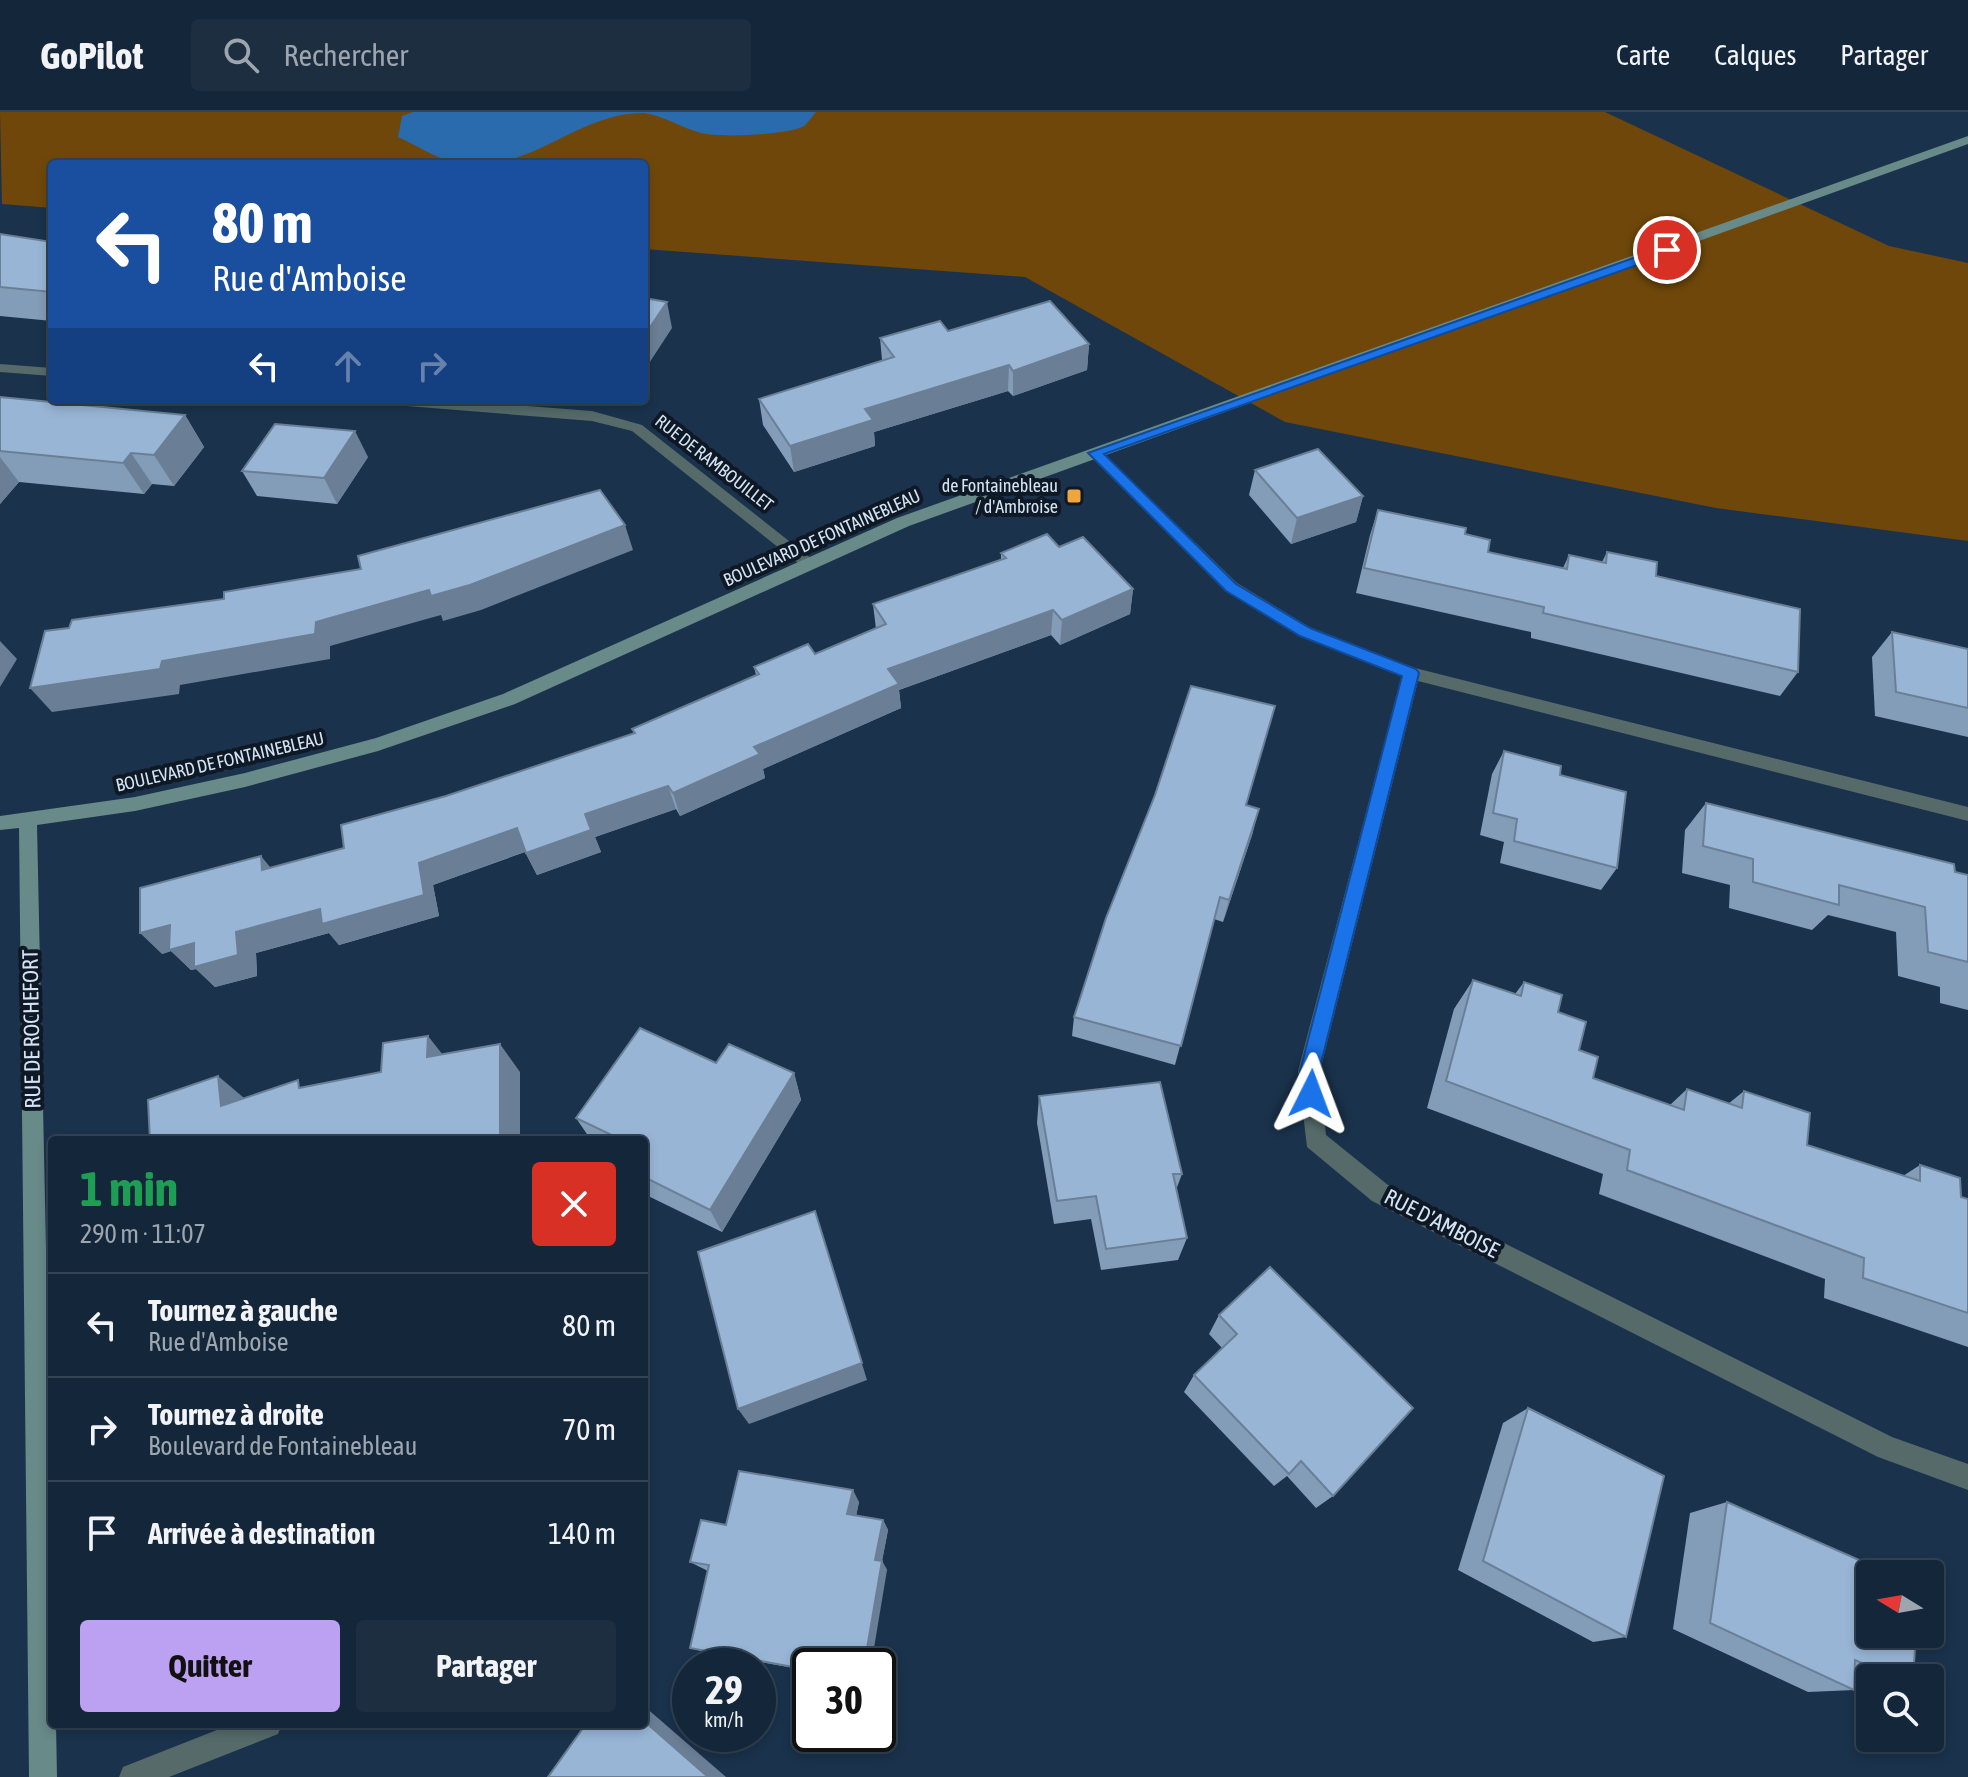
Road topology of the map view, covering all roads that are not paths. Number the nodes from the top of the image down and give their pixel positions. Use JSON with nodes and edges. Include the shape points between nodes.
{"nodes":[{"id":1,"x":1968,"y":140,"type":"edge"},
{"id":2,"x":0,"y":368,"type":"edge"},
{"id":3,"x":48,"y":372,"type":"edge"},
{"id":4,"x":444,"y":404,"type":"edge"},
{"id":5,"x":1095,"y":453,"type":"junction"},
{"id":6,"x":809,"y":563,"type":"junction"},
{"id":7,"x":1411,"y":673,"type":"junction"},
{"id":8,"x":1968,"y":814,"type":"edge"},
{"id":9,"x":28,"y":820,"type":"junction"},
{"id":10,"x":0,"y":823,"type":"edge"},
{"id":11,"x":45,"y":1475,"type":"edge"},
{"id":12,"x":1968,"y":1477,"type":"edge"},
{"id":13,"x":258,"y":1728,"type":"edge"},
{"id":14,"x":43,"y":1777,"type":"edge"},
{"id":15,"x":133,"y":1777,"type":"edge"}],
"edges":[{"from":1,"to":5,"type":"street","name":"BOULEVARD DE FONTAINEBLEAU"},
{"from":2,"to":3,"type":"street"},
{"from":4,"to":6,"type":"street","name":"RUE DE RAMBOUILLET","via":[[592,416],[637,428]]},
{"from":5,"to":6,"type":"street","name":"BOULEVARD DE FONTAINEBLEAU","via":[[903,522]]},
{"from":5,"to":7,"type":"street","via":[[1231,587],[1305,632]]},
{"from":6,"to":9,"type":"street","name":"BOULEVARD DE FONTAINEBLEAU","via":[[509,699],[378,744],[218,786]]},
{"from":7,"to":8,"type":"street"},
{"from":7,"to":12,"type":"street","name":"RUE D'AMBOISE","via":[[1309,1071],[1315,1140],[1380,1193],[1887,1448]]},
{"from":9,"to":10,"type":"street","name":"BOULEVARD DE FONTAINEBLEAU"},
{"from":9,"to":11,"type":"street","name":"RUE DE ROCHEFORT"},
{"from":11,"to":14,"type":"street","name":"RUE DE ROCHEFORT"},
{"from":13,"to":15,"type":"street"}]}
